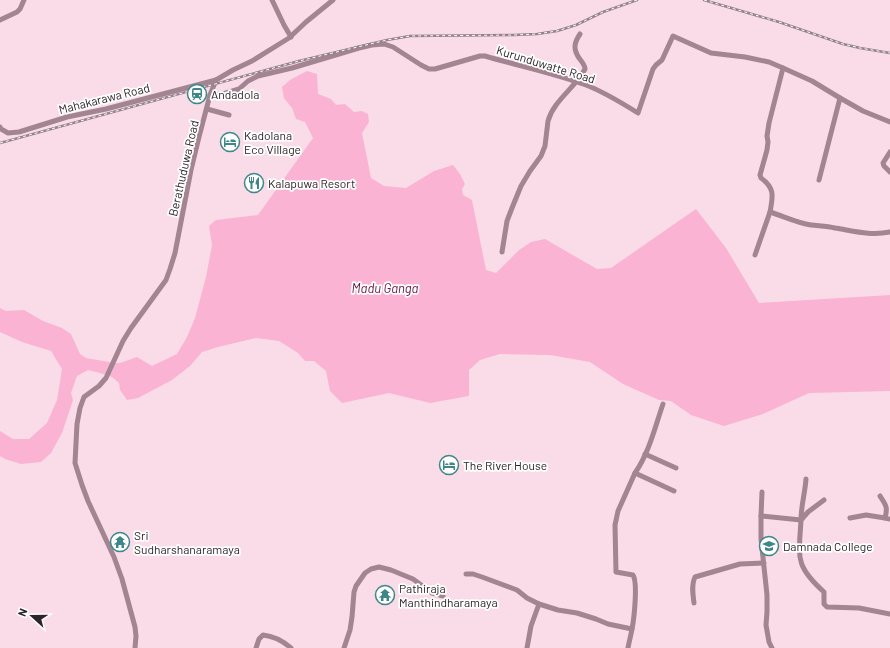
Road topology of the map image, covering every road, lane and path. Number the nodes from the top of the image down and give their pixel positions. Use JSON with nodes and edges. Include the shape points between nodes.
{"nodes":[{"id":1,"x":24,"y":0,"type":"edge"},
{"id":2,"x":272,"y":0,"type":"edge"},
{"id":3,"x":333,"y":0,"type":"edge"},
{"id":4,"x":0,"y":20,"type":"edge"},
{"id":5,"x":580,"y":34,"type":"dead end"},
{"id":6,"x":291,"y":37,"type":"junction"},
{"id":7,"x":783,"y":68,"type":"junction"},
{"id":8,"x":216,"y":80,"type":"junction"},
{"id":9,"x":576,"y":82,"type":"junction"},
{"id":10,"x":210,"y":95,"type":"junction"},
{"id":11,"x":840,"y":98,"type":"junction"},
{"id":12,"x":207,"y":109,"type":"junction"},
{"id":13,"x":230,"y":115,"type":"dead end"},
{"id":14,"x":890,"y":122,"type":"edge"},
{"id":15,"x":0,"y":127,"type":"edge"},
{"id":16,"x":890,"y":152,"type":"edge"},
{"id":17,"x":890,"y":172,"type":"edge"},
{"id":18,"x":819,"y":180,"type":"dead end"},
{"id":19,"x":770,"y":212,"type":"junction"},
{"id":20,"x":890,"y":232,"type":"edge"},
{"id":21,"x":502,"y":252,"type":"dead end"},
{"id":22,"x":755,"y":255,"type":"dead end"},
{"id":23,"x":663,"y":404,"type":"dead end"},
{"id":24,"x":645,"y":454,"type":"junction"},
{"id":25,"x":676,"y":468,"type":"dead end"},
{"id":26,"x":635,"y":474,"type":"junction"},
{"id":27,"x":806,"y":479,"type":"dead end"},
{"id":28,"x":674,"y":491,"type":"dead end"},
{"id":29,"x":762,"y":492,"type":"dead end"},
{"id":30,"x":880,"y":496,"type":"dead end"},
{"id":31,"x":824,"y":500,"type":"dead end"},
{"id":32,"x":761,"y":516,"type":"junction"},
{"id":33,"x":850,"y":518,"type":"dead end"},
{"id":34,"x":888,"y":519,"type":"edge"},
{"id":35,"x":800,"y":520,"type":"junction"},
{"id":36,"x":764,"y":563,"type":"junction"},
{"id":37,"x":466,"y":574,"type":"dead end"},
{"id":38,"x":443,"y":596,"type":"dead end"},
{"id":39,"x":694,"y":603,"type":"dead end"},
{"id":40,"x":539,"y":604,"type":"junction"},
{"id":41,"x":890,"y":614,"type":"edge"},
{"id":42,"x":632,"y":629,"type":"junction"},
{"id":43,"x":135,"y":648,"type":"edge"},
{"id":44,"x":256,"y":648,"type":"edge"},
{"id":45,"x":291,"y":648,"type":"edge"},
{"id":46,"x":344,"y":648,"type":"edge"},
{"id":47,"x":527,"y":648,"type":"edge"},
{"id":48,"x":628,"y":648,"type":"edge"},
{"id":49,"x":772,"y":648,"type":"edge"}],
"edges":[{"from":1,"to":4,"type":"street","via":[[20,10]]},
{"from":2,"to":6,"type":"street"},
{"from":3,"to":6,"type":"street"},
{"from":5,"to":9,"type":"street","via":[[575,43],[576,50],[585,67]]},
{"from":6,"to":8,"type":"street"},
{"from":7,"to":9,"type":"street","name":"Kurunduwatte Road","via":[[769,62],[711,53],[672,36],[662,60],[653,69],[638,112],[587,85]]},
{"from":7,"to":11,"type":"street","name":"Kurunduwatte Road","via":[[812,80]]},
{"from":7,"to":19,"type":"street","via":[[769,123],[767,150],[760,175],[771,188]]},
{"from":8,"to":10,"type":"street","name":"Berathuduwa Road"},
{"from":8,"to":15,"type":"street","name":"Mahakarawa Road","via":[[67,117],[19,132],[8,134]]},
{"from":9,"to":10,"type":"street","name":"Kurunduwatte Road","via":[[485,56],[429,69],[384,44],[359,48],[258,76],[239,89]]},
{"from":9,"to":21,"type":"street","via":[[549,117],[545,146],[521,186],[512,208]]},
{"from":10,"to":12,"type":"street","name":"Berathuduwa Road"},
{"from":11,"to":14,"type":"street","name":"Kurunduwatte Road"},
{"from":11,"to":18,"type":"street"},
{"from":12,"to":13,"type":"street"},
{"from":12,"to":43,"type":"street","name":"Berathuduwa Road","via":[[191,170],[175,253],[166,280],[123,341],[106,378],[84,397],[77,424],[75,463],[88,501],[122,579],[135,627]]},
{"from":16,"to":17,"type":"street","via":[[883,163]]},
{"from":19,"to":20,"type":"street","via":[[812,225],[874,234]]},
{"from":19,"to":22,"type":"street"},
{"from":23,"to":24,"type":"street"},
{"from":24,"to":25,"type":"street"},
{"from":24,"to":26,"type":"street"},
{"from":26,"to":28,"type":"street"},
{"from":26,"to":42,"type":"street","via":[[618,511],[615,525],[616,572],[634,577]]},
{"from":27,"to":35,"type":"street"},
{"from":29,"to":32,"type":"street"},
{"from":30,"to":34,"type":"street","via":[[885,503]]},
{"from":31,"to":35,"type":"street"},
{"from":32,"to":35,"type":"street"},
{"from":32,"to":36,"type":"street"},
{"from":33,"to":34,"type":"street","via":[[866,515]]},
{"from":35,"to":41,"type":"street","via":[[799,549],[802,567],[824,592],[824,604],[827,607],[859,608]]},
{"from":36,"to":39,"type":"street","via":[[740,564],[695,577],[692,586]]},
{"from":36,"to":49,"type":"street","via":[[766,625]]},
{"from":37,"to":40,"type":"street","via":[[473,574],[517,590]]},
{"from":38,"to":46,"type":"street","via":[[432,593],[413,579],[391,570],[378,567],[371,569],[356,586],[350,630]]},
{"from":40,"to":42,"type":"street"},
{"from":40,"to":47,"type":"street"},
{"from":42,"to":48,"type":"street"},
{"from":44,"to":45,"type":"street","via":[[263,635],[275,638]]}]}
